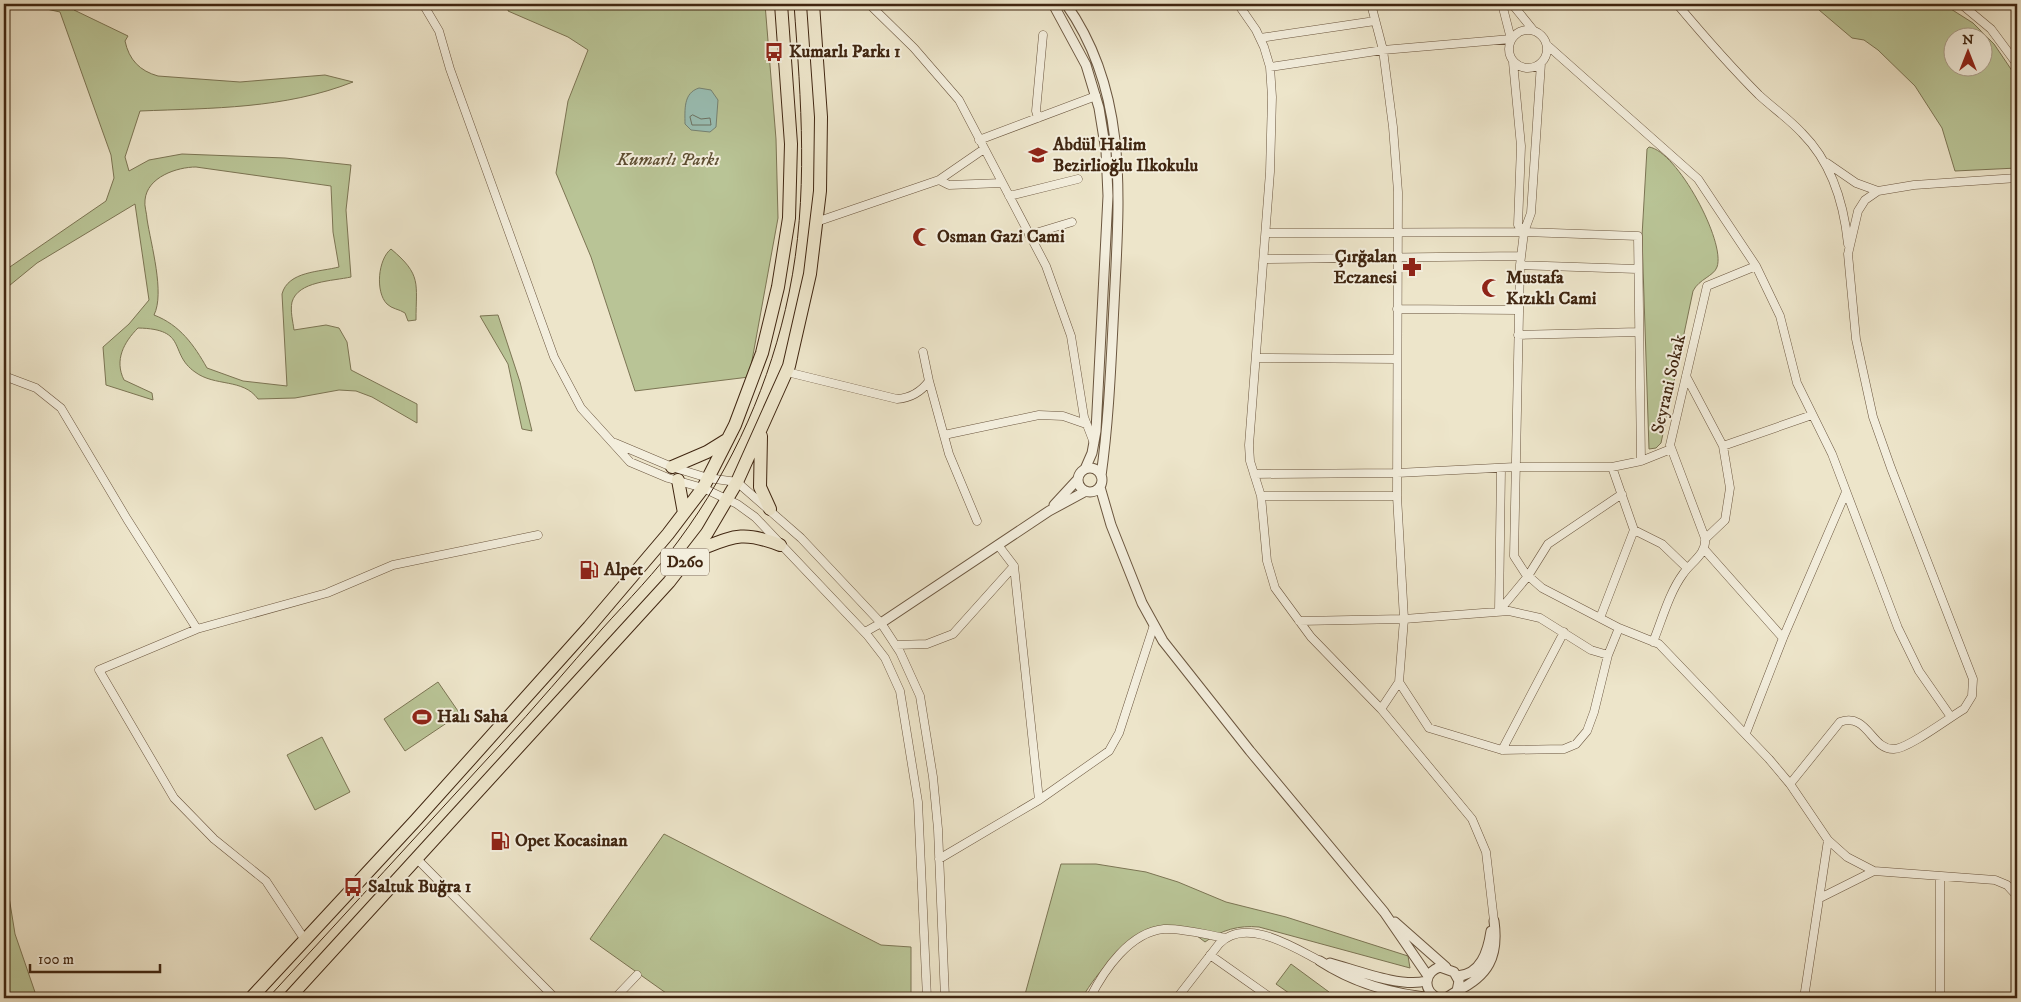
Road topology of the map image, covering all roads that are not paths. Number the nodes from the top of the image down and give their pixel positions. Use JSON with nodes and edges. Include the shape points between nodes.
{"nodes":[{"id":1,"x":423,"y":4,"type":"edge"},
{"id":2,"x":781,"y":4,"type":"edge"},
{"id":3,"x":814,"y":4,"type":"edge"},
{"id":4,"x":869,"y":4,"type":"edge"},
{"id":5,"x":1053,"y":4,"type":"edge"},
{"id":6,"x":1066,"y":4,"type":"edge"},
{"id":7,"x":1238,"y":4,"type":"edge"},
{"id":8,"x":1371,"y":4,"type":"edge"},
{"id":9,"x":1502,"y":4,"type":"edge"},
{"id":10,"x":1512,"y":4,"type":"edge"},
{"id":11,"x":1677,"y":4,"type":"edge"},
{"id":12,"x":1961,"y":4,"type":"edge"},
{"id":13,"x":1375,"y":22,"type":"junction"},
{"id":14,"x":1534,"y":31,"type":"junction"},
{"id":15,"x":1043,"y":35,"type":"dead end"},
{"id":16,"x":1260,"y":38,"type":"junction"},
{"id":17,"x":1511,"y":39,"type":"junction"},
{"id":18,"x":1547,"y":45,"type":"junction"},
{"id":19,"x":1383,"y":50,"type":"junction"},
{"id":20,"x":1513,"y":62,"type":"junction"},
{"id":21,"x":1541,"y":63,"type":"junction"},
{"id":22,"x":2017,"y":64,"type":"edge"},
{"id":23,"x":1270,"y":67,"type":"junction"},
{"id":24,"x":1100,"y":73,"type":"junction"},
{"id":25,"x":1090,"y":75,"type":"junction"},
{"id":26,"x":1096,"y":96,"type":"junction"},
{"id":27,"x":1038,"y":118,"type":"junction"},
{"id":28,"x":979,"y":140,"type":"junction"},
{"id":29,"x":984,"y":149,"type":"junction"},
{"id":30,"x":1824,"y":160,"type":"junction"},
{"id":31,"x":1078,"y":178,"type":"dead end"},
{"id":32,"x":2017,"y":178,"type":"edge"},
{"id":33,"x":939,"y":180,"type":"junction"},
{"id":34,"x":1002,"y":184,"type":"junction"},
{"id":35,"x":1878,"y":191,"type":"junction"},
{"id":36,"x":1009,"y":196,"type":"junction"},
{"id":37,"x":816,"y":222,"type":"junction"},
{"id":38,"x":1072,"y":222,"type":"dead end"},
{"id":39,"x":1524,"y":232,"type":"junction"},
{"id":40,"x":1266,"y":233,"type":"junction"},
{"id":41,"x":1399,"y":233,"type":"junction"},
{"id":42,"x":1030,"y":235,"type":"junction"},
{"id":43,"x":1848,"y":254,"type":"junction"},
{"id":44,"x":1398,"y":257,"type":"junction"},
{"id":45,"x":1264,"y":259,"type":"junction"},
{"id":46,"x":1520,"y":260,"type":"junction"},
{"id":47,"x":1756,"y":266,"type":"junction"},
{"id":48,"x":1637,"y":268,"type":"junction"},
{"id":49,"x":1397,"y":309,"type":"junction"},
{"id":50,"x":1518,"y":310,"type":"junction"},
{"id":51,"x":1639,"y":332,"type":"junction"},
{"id":52,"x":1518,"y":334,"type":"junction"},
{"id":53,"x":923,"y":352,"type":"dead end"},
{"id":54,"x":1256,"y":358,"type":"junction"},
{"id":55,"x":1396,"y":360,"type":"junction"},
{"id":56,"x":786,"y":372,"type":"junction"},
{"id":57,"x":4,"y":376,"type":"edge"},
{"id":58,"x":1686,"y":376,"type":"junction"},
{"id":59,"x":929,"y":381,"type":"junction"},
{"id":60,"x":1812,"y":415,"type":"junction"},
{"id":61,"x":1086,"y":424,"type":"junction"},
{"id":62,"x":761,"y":430,"type":"junction"},
{"id":63,"x":944,"y":435,"type":"junction"},
{"id":64,"x":728,"y":439,"type":"junction"},
{"id":65,"x":614,"y":442,"type":"junction"},
{"id":66,"x":1094,"y":443,"type":"junction"},
{"id":67,"x":1723,"y":446,"type":"junction"},
{"id":68,"x":1672,"y":449,"type":"junction"},
{"id":69,"x":1641,"y":461,"type":"junction"},
{"id":70,"x":672,"y":466,"type":"junction"},
{"id":71,"x":1515,"y":467,"type":"junction"},
{"id":72,"x":1612,"y":467,"type":"junction"},
{"id":73,"x":1501,"y":468,"type":"junction"},
{"id":74,"x":1085,"y":469,"type":"junction"},
{"id":75,"x":1397,"y":473,"type":"junction"},
{"id":76,"x":1254,"y":474,"type":"junction"},
{"id":77,"x":1101,"y":476,"type":"junction"},
{"id":78,"x":1078,"y":479,"type":"junction"},
{"id":79,"x":678,"y":480,"type":"junction"},
{"id":80,"x":737,"y":482,"type":"junction"},
{"id":81,"x":705,"y":483,"type":"junction"},
{"id":82,"x":1100,"y":487,"type":"junction"},
{"id":83,"x":1086,"y":491,"type":"junction"},
{"id":84,"x":1846,"y":492,"type":"junction"},
{"id":85,"x":1622,"y":494,"type":"junction"},
{"id":86,"x":1262,"y":496,"type":"junction"},
{"id":87,"x":1397,"y":496,"type":"junction"},
{"id":88,"x":727,"y":499,"type":"junction"},
{"id":89,"x":770,"y":509,"type":"junction"},
{"id":90,"x":1048,"y":511,"type":"junction"},
{"id":91,"x":684,"y":513,"type":"junction"},
{"id":92,"x":977,"y":521,"type":"dead end"},
{"id":93,"x":1634,"y":530,"type":"junction"},
{"id":94,"x":538,"y":535,"type":"dead end"},
{"id":95,"x":1705,"y":539,"type":"junction"},
{"id":96,"x":780,"y":545,"type":"junction"},
{"id":97,"x":998,"y":546,"type":"junction"},
{"id":98,"x":1704,"y":549,"type":"junction"},
{"id":99,"x":693,"y":552,"type":"junction"},
{"id":100,"x":1014,"y":566,"type":"junction"},
{"id":101,"x":1687,"y":568,"type":"junction"},
{"id":102,"x":1528,"y":576,"type":"junction"},
{"id":103,"x":1499,"y":611,"type":"junction"},
{"id":104,"x":1600,"y":618,"type":"junction"},
{"id":105,"x":1404,"y":619,"type":"junction"},
{"id":106,"x":1299,"y":621,"type":"junction"},
{"id":107,"x":882,"y":624,"type":"junction"},
{"id":108,"x":1154,"y":625,"type":"junction"},
{"id":109,"x":1619,"y":628,"type":"junction"},
{"id":110,"x":197,"y":629,"type":"junction"},
{"id":111,"x":865,"y":632,"type":"junction"},
{"id":112,"x":1564,"y":632,"type":"junction"},
{"id":113,"x":1783,"y":638,"type":"junction"},
{"id":114,"x":1653,"y":642,"type":"junction"},
{"id":115,"x":896,"y":645,"type":"junction"},
{"id":116,"x":1608,"y":655,"type":"junction"},
{"id":117,"x":1399,"y":682,"type":"junction"},
{"id":118,"x":1381,"y":709,"type":"junction"},
{"id":119,"x":1951,"y":716,"type":"junction"},
{"id":120,"x":1746,"y":733,"type":"junction"},
{"id":121,"x":1502,"y":750,"type":"junction"},
{"id":122,"x":1790,"y":784,"type":"junction"},
{"id":123,"x":1039,"y":800,"type":"junction"},
{"id":124,"x":1828,"y":840,"type":"junction"},
{"id":125,"x":417,"y":859,"type":"junction"},
{"id":126,"x":939,"y":859,"type":"junction"},
{"id":127,"x":1874,"y":871,"type":"junction"},
{"id":128,"x":1940,"y":876,"type":"junction"},
{"id":129,"x":2017,"y":896,"type":"edge"},
{"id":130,"x":1820,"y":898,"type":"junction"},
{"id":131,"x":1384,"y":912,"type":"junction"},
{"id":132,"x":1494,"y":922,"type":"junction"},
{"id":133,"x":1226,"y":938,"type":"junction"},
{"id":134,"x":305,"y":940,"type":"junction"},
{"id":135,"x":1210,"y":955,"type":"junction"},
{"id":136,"x":1320,"y":961,"type":"junction"},
{"id":137,"x":1446,"y":967,"type":"junction"},
{"id":138,"x":637,"y":975,"type":"dead end"},
{"id":139,"x":1457,"y":976,"type":"junction"},
{"id":140,"x":1427,"y":979,"type":"junction"},
{"id":141,"x":1457,"y":991,"type":"junction"},
{"id":142,"x":252,"y":998,"type":"edge"},
{"id":143,"x":289,"y":998,"type":"edge"},
{"id":144,"x":555,"y":998,"type":"edge"},
{"id":145,"x":615,"y":998,"type":"edge"},
{"id":146,"x":927,"y":998,"type":"edge"},
{"id":147,"x":945,"y":998,"type":"edge"},
{"id":148,"x":1090,"y":998,"type":"edge"},
{"id":149,"x":1178,"y":998,"type":"edge"},
{"id":150,"x":1271,"y":998,"type":"edge"},
{"id":151,"x":1437,"y":998,"type":"edge"},
{"id":152,"x":1446,"y":998,"type":"edge"},
{"id":153,"x":1804,"y":998,"type":"edge"},
{"id":154,"x":1940,"y":998,"type":"edge"}],
"edges":[{"from":1,"to":65,"type":"street","via":[[444,44],[450,69],[560,371],[589,418]]},
{"from":2,"to":64,"type":"highway","number":"D260","via":[[791,144],[789,218],[778,287],[762,353]]},
{"from":3,"to":37,"type":"highway","number":"D260","via":[[821,117]]},
{"from":4,"to":28,"type":"street","via":[[914,48],[958,100]]},
{"from":5,"to":25,"type":"street"},
{"from":6,"to":24,"type":"street","via":[[1084,34]]},
{"from":7,"to":16,"type":"street"},
{"from":8,"to":13,"type":"street"},
{"from":9,"to":17,"type":"street"},
{"from":10,"to":14,"type":"street"},
{"from":11,"to":30,"type":"street","via":[[1718,52],[1760,96],[1802,133]]},
{"from":12,"to":22,"type":"street","via":[[1992,29]]},
{"from":13,"to":16,"type":"street"},
{"from":13,"to":19,"type":"street"},
{"from":14,"to":17,"type":"street","via":[[1521,31]]},
{"from":14,"to":18,"type":"street"},
{"from":15,"to":27,"type":"street"},
{"from":16,"to":23,"type":"street"},
{"from":17,"to":19,"type":"street"},
{"from":17,"to":20,"type":"street","via":[[1508,50]]},
{"from":18,"to":21,"type":"street"},
{"from":18,"to":47,"type":"street","via":[[1698,179]]},
{"from":19,"to":23,"type":"street"},
{"from":19,"to":41,"type":"street","via":[[1396,160]]},
{"from":20,"to":21,"type":"street","via":[[1524,68]]},
{"from":20,"to":39,"type":"street","via":[[1520,146],[1518,225]]},
{"from":21,"to":39,"type":"street","via":[[1531,213]]},
{"from":23,"to":40,"type":"street","via":[[1272,135]]},
{"from":24,"to":25,"type":"street"},
{"from":24,"to":77,"type":"street","via":[[1115,130],[1119,176],[1108,416]]},
{"from":25,"to":26,"type":"street"},
{"from":26,"to":27,"type":"street"},
{"from":26,"to":66,"type":"street","via":[[1108,172]]},
{"from":27,"to":28,"type":"street"},
{"from":28,"to":29,"type":"street"},
{"from":29,"to":33,"type":"street"},
{"from":29,"to":34,"type":"street"},
{"from":30,"to":35,"type":"street","via":[[1845,178]]},
{"from":30,"to":43,"type":"street","via":[[1841,208]]},
{"from":31,"to":36,"type":"street"},
{"from":32,"to":35,"type":"street"},
{"from":33,"to":34,"type":"street","via":[[949,185]]},
{"from":33,"to":37,"type":"street"},
{"from":34,"to":36,"type":"street"},
{"from":35,"to":43,"type":"street","via":[[1865,200],[1858,211]]},
{"from":36,"to":42,"type":"street"},
{"from":37,"to":56,"type":"highway","number":"D260","via":[[810,274]]},
{"from":38,"to":42,"type":"street"},
{"from":39,"to":41,"type":"street"},
{"from":39,"to":46,"type":"street"},
{"from":39,"to":48,"type":"street","via":[[1638,236]]},
{"from":40,"to":41,"type":"street"},
{"from":40,"to":45,"type":"street"},
{"from":41,"to":44,"type":"street"},
{"from":42,"to":61,"type":"street","via":[[1066,318]]},
{"from":43,"to":119,"type":"street","via":[[1856,339],[1873,418],[1973,680],[1970,702]]},
{"from":44,"to":45,"type":"street"},
{"from":44,"to":46,"type":"street"},
{"from":44,"to":49,"type":"street"},
{"from":45,"to":54,"type":"street"},
{"from":46,"to":48,"type":"street"},
{"from":46,"to":50,"type":"street"},
{"from":47,"to":58,"type":"street","name":"Seyrani Sokak","via":[[1707,286]]},
{"from":47,"to":60,"type":"street","via":[[1780,316],[1797,384]]},
{"from":48,"to":51,"type":"street"},
{"from":49,"to":50,"type":"street"},
{"from":49,"to":55,"type":"street"},
{"from":50,"to":52,"type":"street"},
{"from":51,"to":52,"type":"street"},
{"from":51,"to":69,"type":"street"},
{"from":52,"to":71,"type":"street"},
{"from":53,"to":59,"type":"street"},
{"from":54,"to":55,"type":"street"},
{"from":54,"to":76,"type":"street","via":[[1249,445]]},
{"from":55,"to":75,"type":"street"},
{"from":56,"to":59,"type":"street","via":[[897,399],[916,394]]},
{"from":56,"to":62,"type":"highway","number":"D260"},
{"from":57,"to":110,"type":"street","via":[[36,388],[61,408]]},
{"from":58,"to":67,"type":"street"},
{"from":58,"to":68,"type":"street","name":"Seyrani Sokak","via":[[1670,445]]},
{"from":59,"to":63,"type":"street"},
{"from":60,"to":67,"type":"street"},
{"from":60,"to":84,"type":"street","via":[[1832,454]]},
{"from":61,"to":63,"type":"street","via":[[1063,416],[1039,415]]},
{"from":61,"to":66,"type":"street"},
{"from":62,"to":80,"type":"highway","number":"D260"},
{"from":62,"to":89,"type":"highway","via":[[760,486]]},
{"from":63,"to":92,"type":"street"},
{"from":64,"to":70,"type":"highway","via":[[707,452]]},
{"from":64,"to":81,"type":"highway","number":"D260"},
{"from":65,"to":70,"type":"street"},
{"from":65,"to":79,"type":"street","via":[[630,462]]},
{"from":66,"to":74,"type":"street"},
{"from":67,"to":95,"type":"street","via":[[1730,488],[1729,508],[1725,520]]},
{"from":68,"to":69,"type":"street"},
{"from":68,"to":95,"type":"street","name":"Seyrani Sokak"},
{"from":69,"to":72,"type":"street"},
{"from":70,"to":81,"type":"street"},
{"from":71,"to":72,"type":"street"},
{"from":71,"to":73,"type":"street"},
{"from":71,"to":102,"type":"street","via":[[1514,556]]},
{"from":72,"to":85,"type":"street"},
{"from":73,"to":75,"type":"street"},
{"from":73,"to":103,"type":"street"},
{"from":74,"to":77,"type":"street","via":[[1092,468]]},
{"from":74,"to":78,"type":"street"},
{"from":75,"to":76,"type":"street"},
{"from":75,"to":87,"type":"street"},
{"from":76,"to":86,"type":"street"},
{"from":77,"to":82,"type":"street"},
{"from":78,"to":83,"type":"street"},
{"from":78,"to":90,"type":"street"},
{"from":79,"to":81,"type":"street"},
{"from":79,"to":91,"type":"highway"},
{"from":80,"to":81,"type":"street"},
{"from":80,"to":88,"type":"highway","number":"D260"},
{"from":80,"to":89,"type":"street"},
{"from":81,"to":88,"type":"street"},
{"from":81,"to":91,"type":"highway","number":"D260"},
{"from":82,"to":83,"type":"street","via":[[1094,492]]},
{"from":82,"to":108,"type":"street","via":[[1129,571]]},
{"from":83,"to":90,"type":"street"},
{"from":84,"to":113,"type":"street"},
{"from":84,"to":119,"type":"street","via":[[1898,628],[1919,671]]},
{"from":85,"to":93,"type":"street"},
{"from":85,"to":102,"type":"street","via":[[1548,544]]},
{"from":86,"to":87,"type":"street"},
{"from":86,"to":106,"type":"street","via":[[1270,574],[1280,597]]},
{"from":87,"to":105,"type":"street"},
{"from":88,"to":96,"type":"street","via":[[755,517]]},
{"from":88,"to":99,"type":"highway","number":"D260"},
{"from":89,"to":107,"type":"street"},
{"from":90,"to":97,"type":"street"},
{"from":91,"to":134,"type":"highway","number":"D260","via":[[589,627]]},
{"from":93,"to":101,"type":"street","via":[[1662,544]]},
{"from":93,"to":104,"type":"street"},
{"from":94,"to":110,"type":"street","via":[[393,565],[327,593]]},
{"from":95,"to":98,"type":"street","name":"Seyrani Sokak"},
{"from":96,"to":99,"type":"highway","via":[[758,536],[739,535]]},
{"from":96,"to":111,"type":"street"},
{"from":97,"to":100,"type":"street"},
{"from":97,"to":107,"type":"street"},
{"from":98,"to":101,"type":"street"},
{"from":98,"to":113,"type":"street"},
{"from":99,"to":125,"type":"highway","number":"D260"},
{"from":100,"to":115,"type":"street","via":[[952,634],[928,644]]},
{"from":100,"to":123,"type":"street"},
{"from":101,"to":114,"type":"street"},
{"from":102,"to":103,"type":"street"},
{"from":102,"to":104,"type":"street","via":[[1542,588]]},
{"from":103,"to":105,"type":"street"},
{"from":103,"to":112,"type":"street","via":[[1530,615]]},
{"from":104,"to":109,"type":"street"},
{"from":105,"to":106,"type":"street"},
{"from":105,"to":117,"type":"street"},
{"from":106,"to":118,"type":"street"},
{"from":107,"to":111,"type":"street"},
{"from":107,"to":115,"type":"street"},
{"from":108,"to":123,"type":"street","via":[[1113,745],[1099,759]]},
{"from":108,"to":131,"type":"street","via":[[1185,670]]},
{"from":109,"to":114,"type":"street"},
{"from":109,"to":116,"type":"street"},
{"from":110,"to":134,"type":"street","via":[[99,670],[174,798],[214,839],[266,881]]},
{"from":111,"to":146,"type":"street","via":[[890,669],[904,708],[918,802]]},
{"from":112,"to":116,"type":"street","via":[[1592,650]]},
{"from":112,"to":121,"type":"street"},
{"from":113,"to":120,"type":"street"},
{"from":114,"to":120,"type":"street","via":[[1659,644]]},
{"from":115,"to":126,"type":"street","via":[[921,701],[933,777]]},
{"from":116,"to":121,"type":"street","via":[[1591,722],[1580,741],[1564,749]]},
{"from":117,"to":118,"type":"street"},
{"from":117,"to":121,"type":"street","via":[[1429,728]]},
{"from":118,"to":132,"type":"street","via":[[1477,827],[1486,852]]},
{"from":119,"to":122,"type":"street","via":[[1902,748],[1892,749],[1884,747],[1859,722],[1851,719],[1840,722]]},
{"from":120,"to":122,"type":"street"},
{"from":122,"to":124,"type":"street"},
{"from":123,"to":126,"type":"street"},
{"from":124,"to":127,"type":"street","via":[[1847,857]]},
{"from":124,"to":130,"type":"street"},
{"from":125,"to":143,"type":"highway","number":"D260"},
{"from":125,"to":144,"type":"street"},
{"from":126,"to":147,"type":"street"},
{"from":127,"to":128,"type":"street"},
{"from":127,"to":130,"type":"street"},
{"from":128,"to":129,"type":"street","via":[[1995,880],[2007,885]]},
{"from":128,"to":154,"type":"street"},
{"from":130,"to":153,"type":"street"},
{"from":131,"to":137,"type":"street"},
{"from":131,"to":140,"type":"street"},
{"from":132,"to":139,"type":"street","via":[[1486,955],[1480,965],[1470,973]]},
{"from":132,"to":141,"type":"street","via":[[1495,944],[1484,974]]},
{"from":133,"to":135,"type":"street"},
{"from":133,"to":136,"type":"street","via":[[1242,933],[1267,936]]},
{"from":133,"to":148,"type":"street","via":[[1173,929],[1148,933],[1112,963]]},
{"from":134,"to":142,"type":"highway","number":"D260"},
{"from":135,"to":149,"type":"street"},
{"from":135,"to":150,"type":"street"},
{"from":136,"to":140,"type":"street","via":[[1417,984]]},
{"from":136,"to":151,"type":"street","via":[[1375,986],[1418,997]]},
{"from":137,"to":139,"type":"street"},
{"from":137,"to":140,"type":"street","via":[[1436,968]]},
{"from":138,"to":145,"type":"street"},
{"from":139,"to":141,"type":"street"},
{"from":140,"to":151,"type":"street","via":[[1429,992]]},
{"from":141,"to":152,"type":"street"}]}
